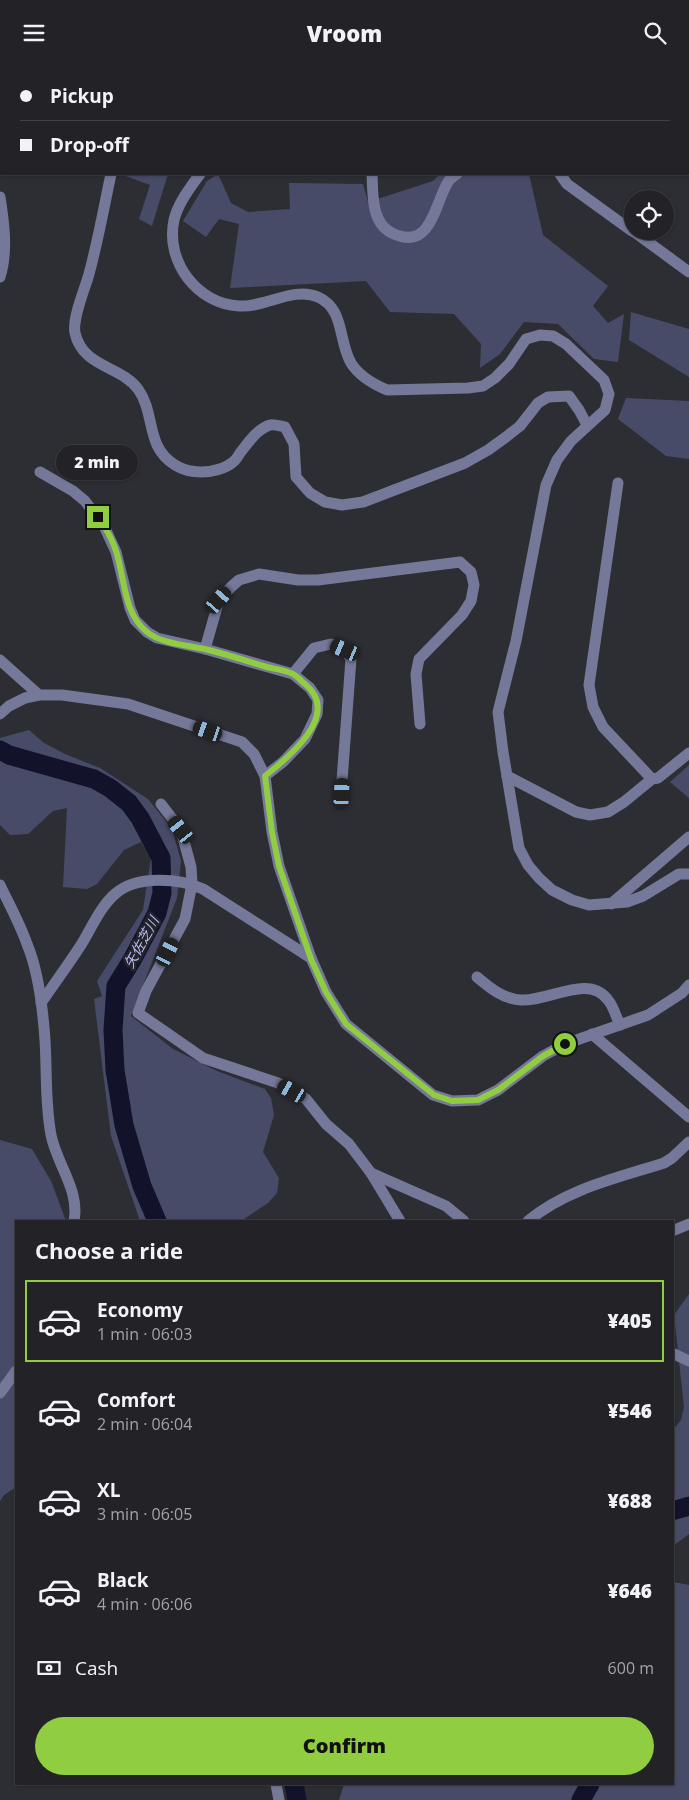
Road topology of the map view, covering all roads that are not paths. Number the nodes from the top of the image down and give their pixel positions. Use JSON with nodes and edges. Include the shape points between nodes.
{"nodes":[{"id":1,"x":111,"y":175,"type":"edge"},
{"id":2,"x":199,"y":175,"type":"edge"},
{"id":3,"x":372,"y":175,"type":"edge"},
{"id":4,"x":456,"y":175,"type":"edge"},
{"id":5,"x":561,"y":175,"type":"edge"},
{"id":6,"x":0,"y":197,"type":"edge"},
{"id":7,"x":624,"y":225,"type":"edge"},
{"id":8,"x":645,"y":240,"type":"edge"},
{"id":9,"x":689,"y":272,"type":"edge"},
{"id":10,"x":0,"y":277,"type":"edge"},
{"id":11,"x":587,"y":425,"type":"junction"},
{"id":12,"x":40,"y":472,"type":"dead end"},
{"id":13,"x":618,"y":483,"type":"dead end"},
{"id":14,"x":205,"y":649,"type":"junction"},
{"id":15,"x":0,"y":660,"type":"edge"},
{"id":16,"x":293,"y":674,"type":"junction"},
{"id":17,"x":39,"y":695,"type":"junction"},
{"id":18,"x":0,"y":714,"type":"edge"},
{"id":19,"x":420,"y":724,"type":"dead end"},
{"id":20,"x":689,"y":753,"type":"edge"},
{"id":21,"x":265,"y":776,"type":"junction"},
{"id":22,"x":507,"y":776,"type":"junction"},
{"id":23,"x":652,"y":779,"type":"junction"},
{"id":24,"x":342,"y":793,"type":"dead end"},
{"id":25,"x":161,"y":804,"type":"dead end"},
{"id":26,"x":689,"y":837,"type":"edge"},
{"id":27,"x":689,"y":874,"type":"edge"},
{"id":28,"x":192,"y":884,"type":"junction"},
{"id":29,"x":0,"y":885,"type":"edge"},
{"id":30,"x":611,"y":903,"type":"junction"},
{"id":31,"x":311,"y":959,"type":"junction"},
{"id":32,"x":477,"y":977,"type":"dead end"},
{"id":33,"x":689,"y":985,"type":"edge"},
{"id":34,"x":41,"y":1003,"type":"junction"},
{"id":35,"x":620,"y":1025,"type":"junction"},
{"id":36,"x":592,"y":1035,"type":"junction"},
{"id":37,"x":689,"y":1117,"type":"edge"},
{"id":38,"x":689,"y":1142,"type":"edge"},
{"id":39,"x":371,"y":1173,"type":"junction"},
{"id":40,"x":74,"y":1220,"type":"edge"},
{"id":41,"x":399,"y":1220,"type":"edge"},
{"id":42,"x":463,"y":1220,"type":"edge"},
{"id":43,"x":529,"y":1220,"type":"edge"},
{"id":44,"x":689,"y":1224,"type":"edge"},
{"id":45,"x":674,"y":1230,"type":"edge"},
{"id":46,"x":674,"y":1354,"type":"edge"},
{"id":47,"x":689,"y":1361,"type":"edge"},
{"id":48,"x":15,"y":1372,"type":"edge"},
{"id":49,"x":0,"y":1393,"type":"edge"},
{"id":50,"x":276,"y":1785,"type":"edge"},
{"id":51,"x":279,"y":1800,"type":"edge"}],
"edges":[{"from":1,"to":11,"type":"street","via":[[75,331],[89,357],[125,377],[142,394],[156,446],[169,461],[183,470],[220,469],[233,462],[260,430],[271,425],[285,427],[294,444],[296,477],[310,493],[325,502],[342,505],[363,502],[465,463],[520,426],[538,403],[548,397],[569,396]]},
{"from":2,"to":11,"type":"street","via":[[184,197],[174,221],[172,248],[189,281],[202,292],[219,302],[239,306],[264,304],[302,294],[318,297],[331,307],[338,319],[350,362],[362,376],[387,390],[483,385],[509,365],[526,339],[553,336],[566,343],[604,380],[609,394],[605,410]]},
{"from":3,"to":4,"type":"street","via":[[379,222],[384,230],[410,238],[423,232],[449,181]]},
{"from":5,"to":7,"type":"street","via":[[567,184]]},
{"from":6,"to":10,"type":"street","via":[[4,245]]},
{"from":8,"to":9,"type":"street"},
{"from":11,"to":22,"type":"street","via":[[556,460],[546,485],[516,641],[498,711]]},
{"from":12,"to":14,"type":"street","via":[[85,501],[104,526],[116,552],[135,620],[157,638]]},
{"from":13,"to":23,"type":"street","via":[[589,685],[593,707],[603,727]]},
{"from":14,"to":16,"type":"street"},
{"from":14,"to":19,"type":"street","via":[[219,600],[240,580],[259,574],[318,580],[460,562],[471,572],[474,585],[471,601],[462,615],[419,659],[416,674]]},
{"from":15,"to":17,"type":"street"},
{"from":16,"to":21,"type":"street","via":[[310,688],[318,700],[317,714],[305,739]]},
{"from":16,"to":24,"type":"street","via":[[314,648],[331,644],[345,650],[351,659]]},
{"from":17,"to":18,"type":"street","via":[[8,706]]},
{"from":17,"to":21,"type":"street","via":[[128,704],[242,742],[254,754]]},
{"from":20,"to":23,"type":"street","via":[[658,778]]},
{"from":21,"to":31,"type":"street","via":[[279,866]]},
{"from":22,"to":23,"type":"street","via":[[576,813],[590,815],[608,812]]},
{"from":22,"to":30,"type":"street","via":[[519,848],[528,865],[552,890],[572,900],[589,905]]},
{"from":25,"to":28,"type":"street","via":[[181,830]]},
{"from":26,"to":30,"type":"street"},
{"from":27,"to":30,"type":"street","via":[[679,874],[643,896]]},
{"from":28,"to":31,"type":"street"},
{"from":28,"to":34,"type":"street","via":[[151,881],[132,884],[116,893]]},
{"from":28,"to":39,"type":"street","via":[[185,919],[146,991],[138,1013],[203,1057],[278,1083],[306,1099],[326,1124],[349,1144]]},
{"from":29,"to":34,"type":"street","via":[[28,945]]},
{"from":31,"to":36,"type":"street","via":[[346,1024],[434,1095],[452,1101],[478,1100],[498,1090],[543,1056]]},
{"from":32,"to":35,"type":"street","via":[[496,992],[520,1000],[590,988],[608,1000]]},
{"from":33,"to":35,"type":"street","via":[[648,1015]]},
{"from":34,"to":40,"type":"street","via":[[47,1109],[52,1138],[77,1209]]},
{"from":35,"to":36,"type":"street"},
{"from":36,"to":37,"type":"street"},
{"from":38,"to":43,"type":"street","via":[[672,1159],[572,1193]]},
{"from":39,"to":41,"type":"street"},
{"from":39,"to":42,"type":"street","via":[[446,1206]]},
{"from":44,"to":45,"type":"street"},
{"from":46,"to":47,"type":"street"},
{"from":48,"to":49,"type":"street"},
{"from":50,"to":51,"type":"street"}]}
